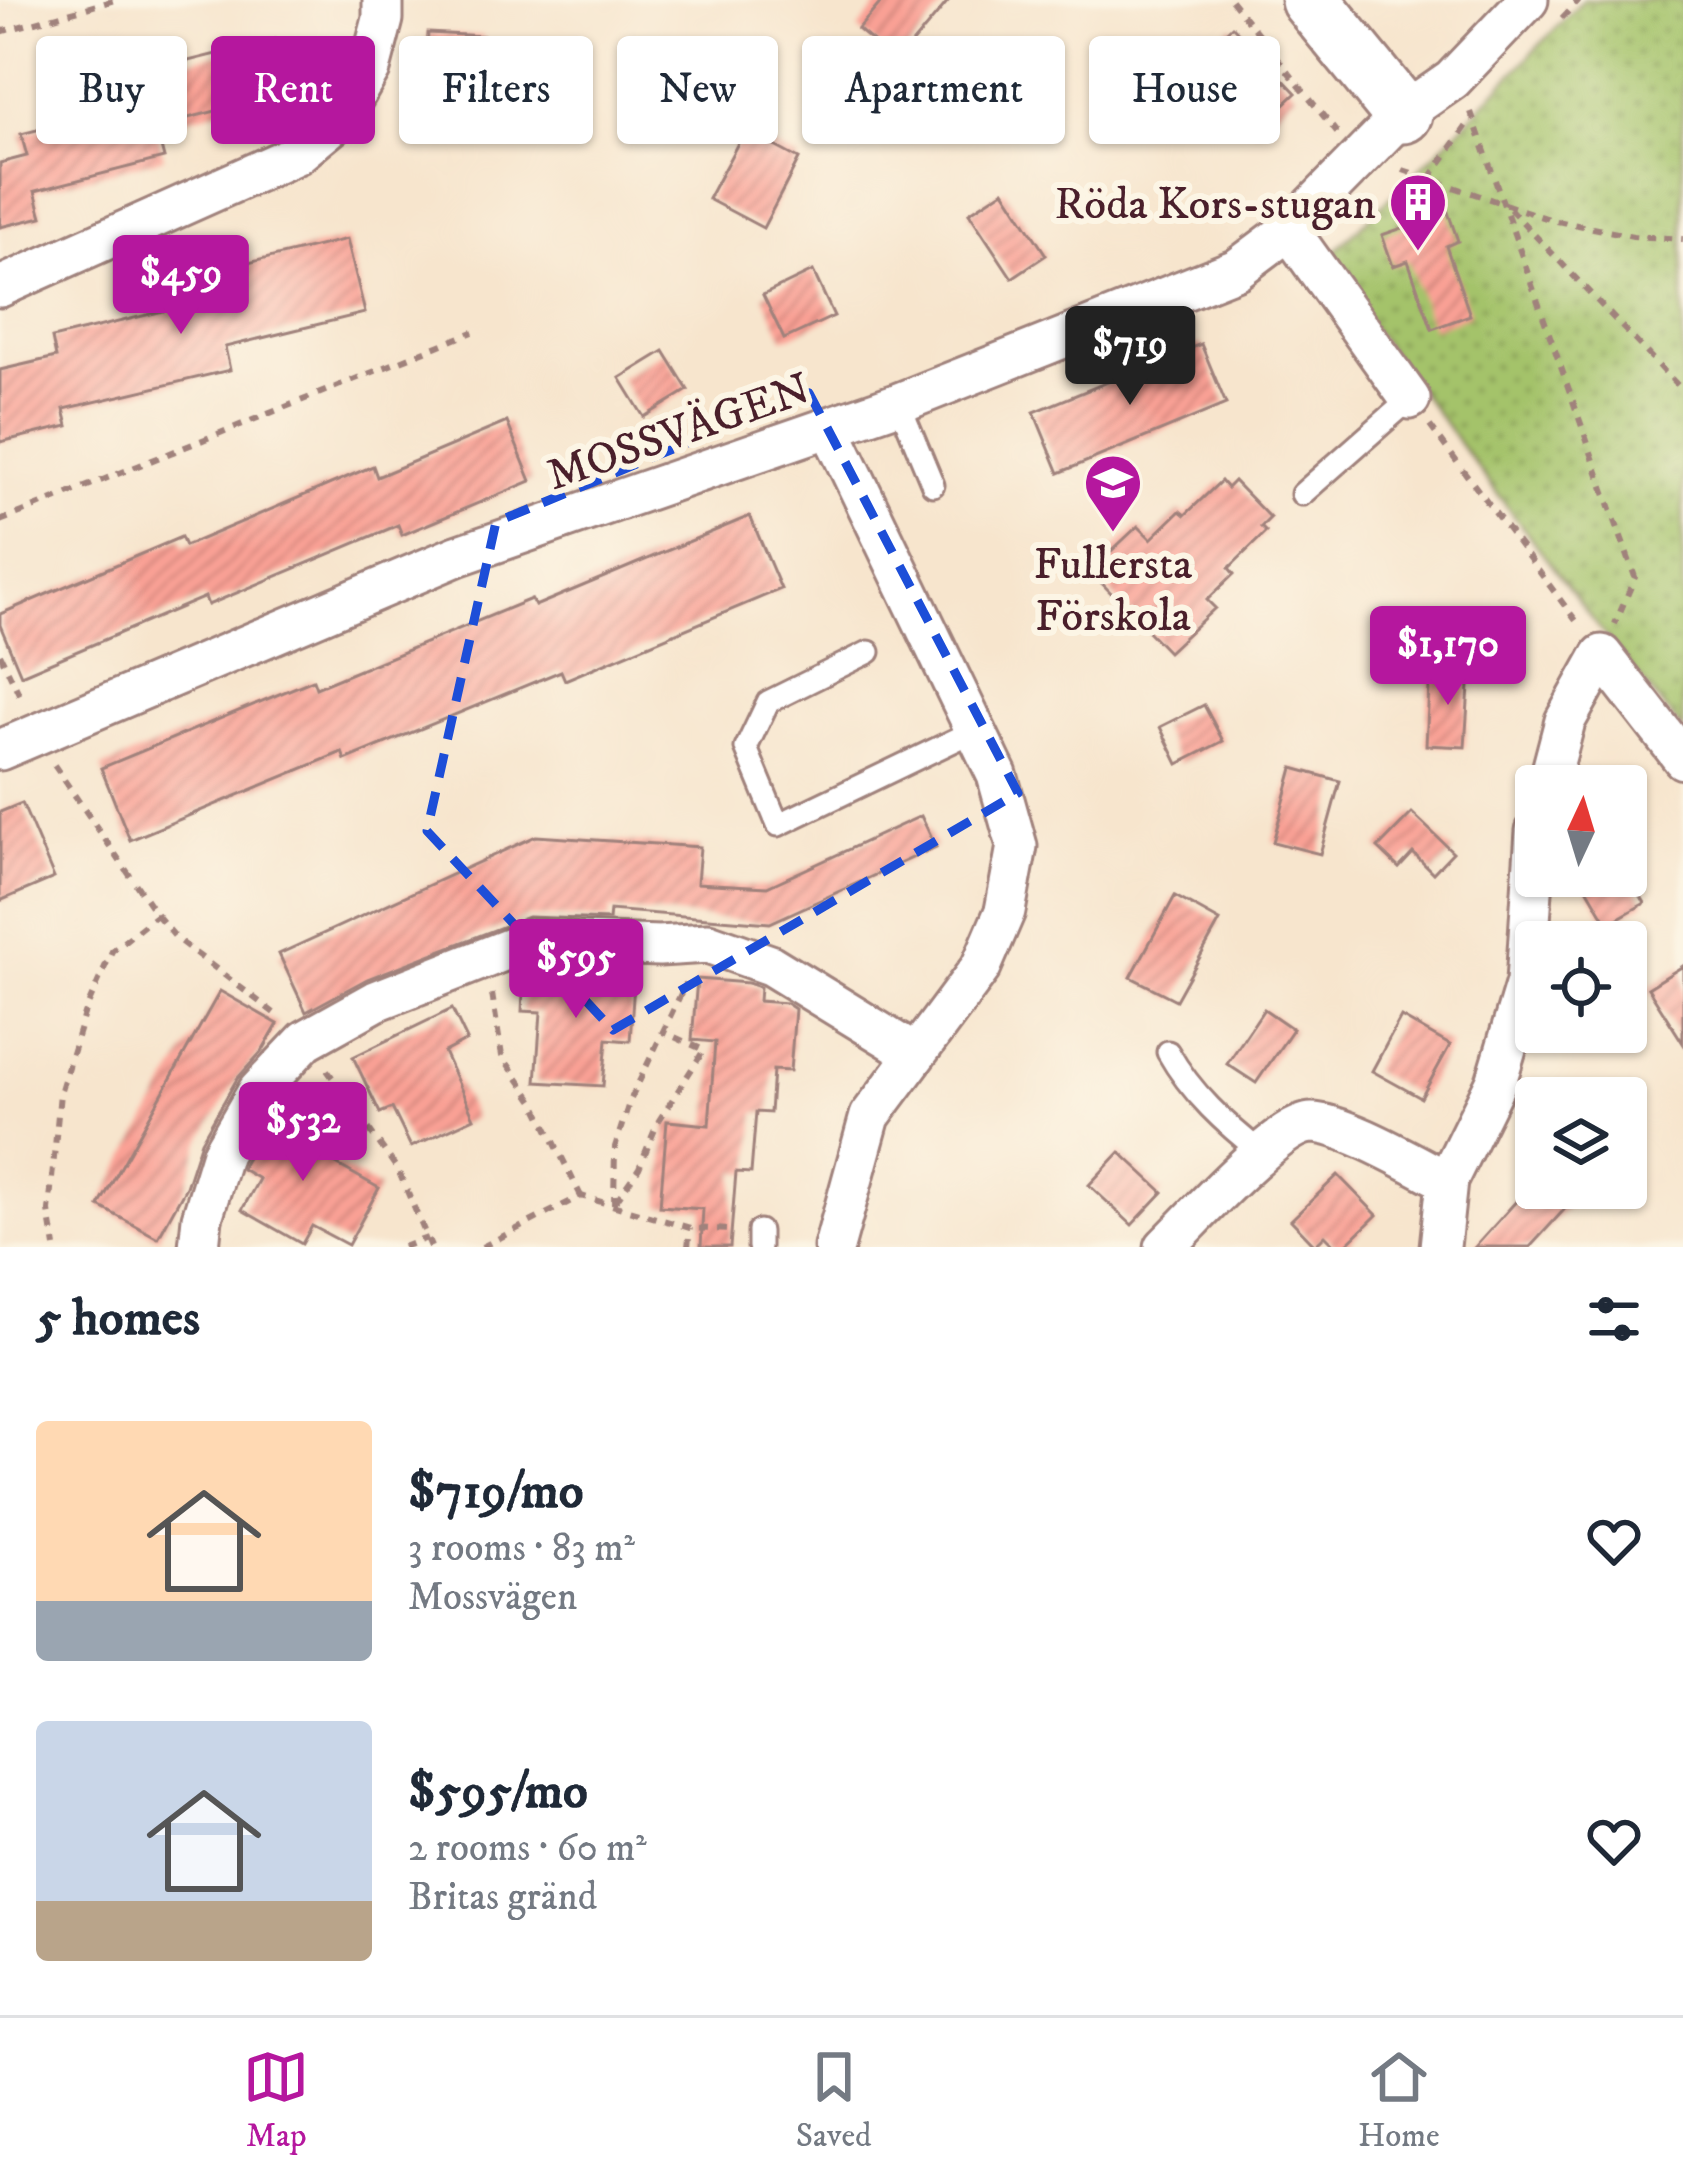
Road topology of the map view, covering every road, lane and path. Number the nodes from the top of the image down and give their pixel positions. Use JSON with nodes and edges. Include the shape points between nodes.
{"nodes":[{"id":1,"x":115,"y":0,"type":"edge"},
{"id":2,"x":383,"y":0,"type":"edge"},
{"id":3,"x":1231,"y":0,"type":"edge"},
{"id":4,"x":1310,"y":0,"type":"edge"},
{"id":5,"x":1528,"y":0,"type":"edge"},
{"id":6,"x":0,"y":32,"type":"edge"},
{"id":7,"x":1452,"y":80,"type":"junction"},
{"id":8,"x":1403,"y":114,"type":"junction"},
{"id":9,"x":1474,"y":117,"type":"junction"},
{"id":10,"x":1356,"y":157,"type":"junction"},
{"id":11,"x":1430,"y":178,"type":"junction"},
{"id":12,"x":1507,"y":207,"type":"junction"},
{"id":13,"x":1289,"y":230,"type":"junction"},
{"id":14,"x":1683,"y":239,"type":"edge"},
{"id":15,"x":0,"y":287,"type":"edge"},
{"id":16,"x":472,"y":332,"type":"dead end"},
{"id":17,"x":1683,"y":392,"type":"edge"},
{"id":18,"x":1409,"y":399,"type":"junction"},
{"id":19,"x":899,"y":404,"type":"junction"},
{"id":20,"x":830,"y":428,"type":"junction"},
{"id":21,"x":933,"y":485,"type":"dead end"},
{"id":22,"x":1302,"y":494,"type":"dead end"},
{"id":23,"x":0,"y":521,"type":"edge"},
{"id":24,"x":869,"y":652,"type":"dead end"},
{"id":25,"x":0,"y":655,"type":"edge"},
{"id":26,"x":1602,"y":655,"type":"junction"},
{"id":27,"x":976,"y":730,"type":"junction"},
{"id":28,"x":38,"y":734,"type":"junction"},
{"id":29,"x":0,"y":750,"type":"edge"},
{"id":30,"x":1683,"y":759,"type":"edge"},
{"id":31,"x":1553,"y":765,"type":"edge"},
{"id":32,"x":1532,"y":897,"type":"edge"},
{"id":33,"x":158,"y":915,"type":"junction"},
{"id":34,"x":707,"y":943,"type":"junction"},
{"id":35,"x":491,"y":990,"type":"dead end"},
{"id":36,"x":259,"y":1000,"type":"dead end"},
{"id":37,"x":662,"y":1031,"type":"junction"},
{"id":38,"x":306,"y":1040,"type":"junction"},
{"id":39,"x":1168,"y":1052,"type":"dead end"},
{"id":40,"x":915,"y":1054,"type":"junction"},
{"id":41,"x":1262,"y":1153,"type":"junction"},
{"id":42,"x":1448,"y":1181,"type":"junction"},
{"id":43,"x":581,"y":1196,"type":"junction"},
{"id":44,"x":614,"y":1204,"type":"junction"},
{"id":45,"x":690,"y":1228,"type":"junction"},
{"id":46,"x":428,"y":1238,"type":"junction"},
{"id":47,"x":759,"y":1239,"type":"edge"},
{"id":48,"x":55,"y":1247,"type":"edge"},
{"id":49,"x":199,"y":1247,"type":"edge"},
{"id":50,"x":403,"y":1247,"type":"edge"},
{"id":51,"x":431,"y":1247,"type":"edge"},
{"id":52,"x":482,"y":1247,"type":"edge"},
{"id":53,"x":688,"y":1247,"type":"edge"},
{"id":54,"x":834,"y":1247,"type":"edge"},
{"id":55,"x":1166,"y":1247,"type":"edge"},
{"id":56,"x":1440,"y":1247,"type":"edge"}],
"edges":[{"from":1,"to":6,"type":"path"},
{"from":2,"to":15,"type":"street","via":[[370,69],[342,117],[297,154]]},
{"from":3,"to":10,"type":"path"},
{"from":4,"to":8,"type":"street"},
{"from":5,"to":7,"type":"street","name":"MOSSVÄGEN"},
{"from":7,"to":8,"type":"street","name":"MOSSVÄGEN"},
{"from":7,"to":9,"type":"path"},
{"from":8,"to":10,"type":"street","name":"MOSSVÄGEN"},
{"from":9,"to":11,"type":"path"},
{"from":9,"to":12,"type":"path"},
{"from":10,"to":11,"type":"path"},
{"from":10,"to":13,"type":"street","name":"MOSSVÄGEN"},
{"from":11,"to":12,"type":"path"},
{"from":12,"to":14,"type":"path"},
{"from":12,"to":17,"type":"path"},
{"from":12,"to":26,"type":"path","via":[[1635,577]]},
{"from":13,"to":18,"type":"street"},
{"from":13,"to":19,"type":"street","name":"MOSSVÄGEN","via":[[1237,269]]},
{"from":16,"to":23,"type":"path"},
{"from":18,"to":22,"type":"lane"},
{"from":18,"to":26,"type":"path"},
{"from":19,"to":20,"type":"street","name":"MOSSVÄGEN"},
{"from":19,"to":21,"type":"lane"},
{"from":20,"to":27,"type":"street"},
{"from":20,"to":28,"type":"street","name":"MOSSVÄGEN","via":[[457,556]]},
{"from":24,"to":27,"type":"lane","via":[[768,702],[746,748],[778,825]]},
{"from":25,"to":28,"type":"path"},
{"from":26,"to":30,"type":"street"},
{"from":26,"to":31,"type":"street","via":[[1565,721]]},
{"from":27,"to":40,"type":"street","via":[[1016,846],[1005,910],[981,967]]},
{"from":28,"to":29,"type":"street","name":"MOSSVÄGEN"},
{"from":28,"to":33,"type":"path"},
{"from":32,"to":42,"type":"street","via":[[1526,982],[1496,1082]]},
{"from":33,"to":36,"type":"path"},
{"from":33,"to":48,"type":"path","via":[[112,951],[84,1014],[60,1094],[49,1211]]},
{"from":34,"to":37,"type":"path"},
{"from":34,"to":38,"type":"street","via":[[529,940],[376,1001]]},
{"from":34,"to":40,"type":"street","via":[[770,965]]},
{"from":35,"to":43,"type":"path","via":[[502,1056]]},
{"from":37,"to":44,"type":"path","via":[[615,1148]]},
{"from":37,"to":44,"type":"path","via":[[704,1050]]},
{"from":38,"to":46,"type":"path","via":[[398,1170]]},
{"from":38,"to":49,"type":"street","via":[[258,1091],[221,1154]]},
{"from":39,"to":41,"type":"lane","via":[[1226,1125]]},
{"from":40,"to":54,"type":"street","via":[[870,1116]]},
{"from":41,"to":42,"type":"street","via":[[1309,1123],[1335,1127]]},
{"from":41,"to":55,"type":"street"},
{"from":42,"to":56,"type":"street"},
{"from":43,"to":44,"type":"path"},
{"from":43,"to":52,"type":"path"},
{"from":44,"to":45,"type":"path"},
{"from":45,"to":47,"type":"path"},
{"from":45,"to":53,"type":"path"},
{"from":46,"to":50,"type":"path"},
{"from":46,"to":51,"type":"path"}]}
